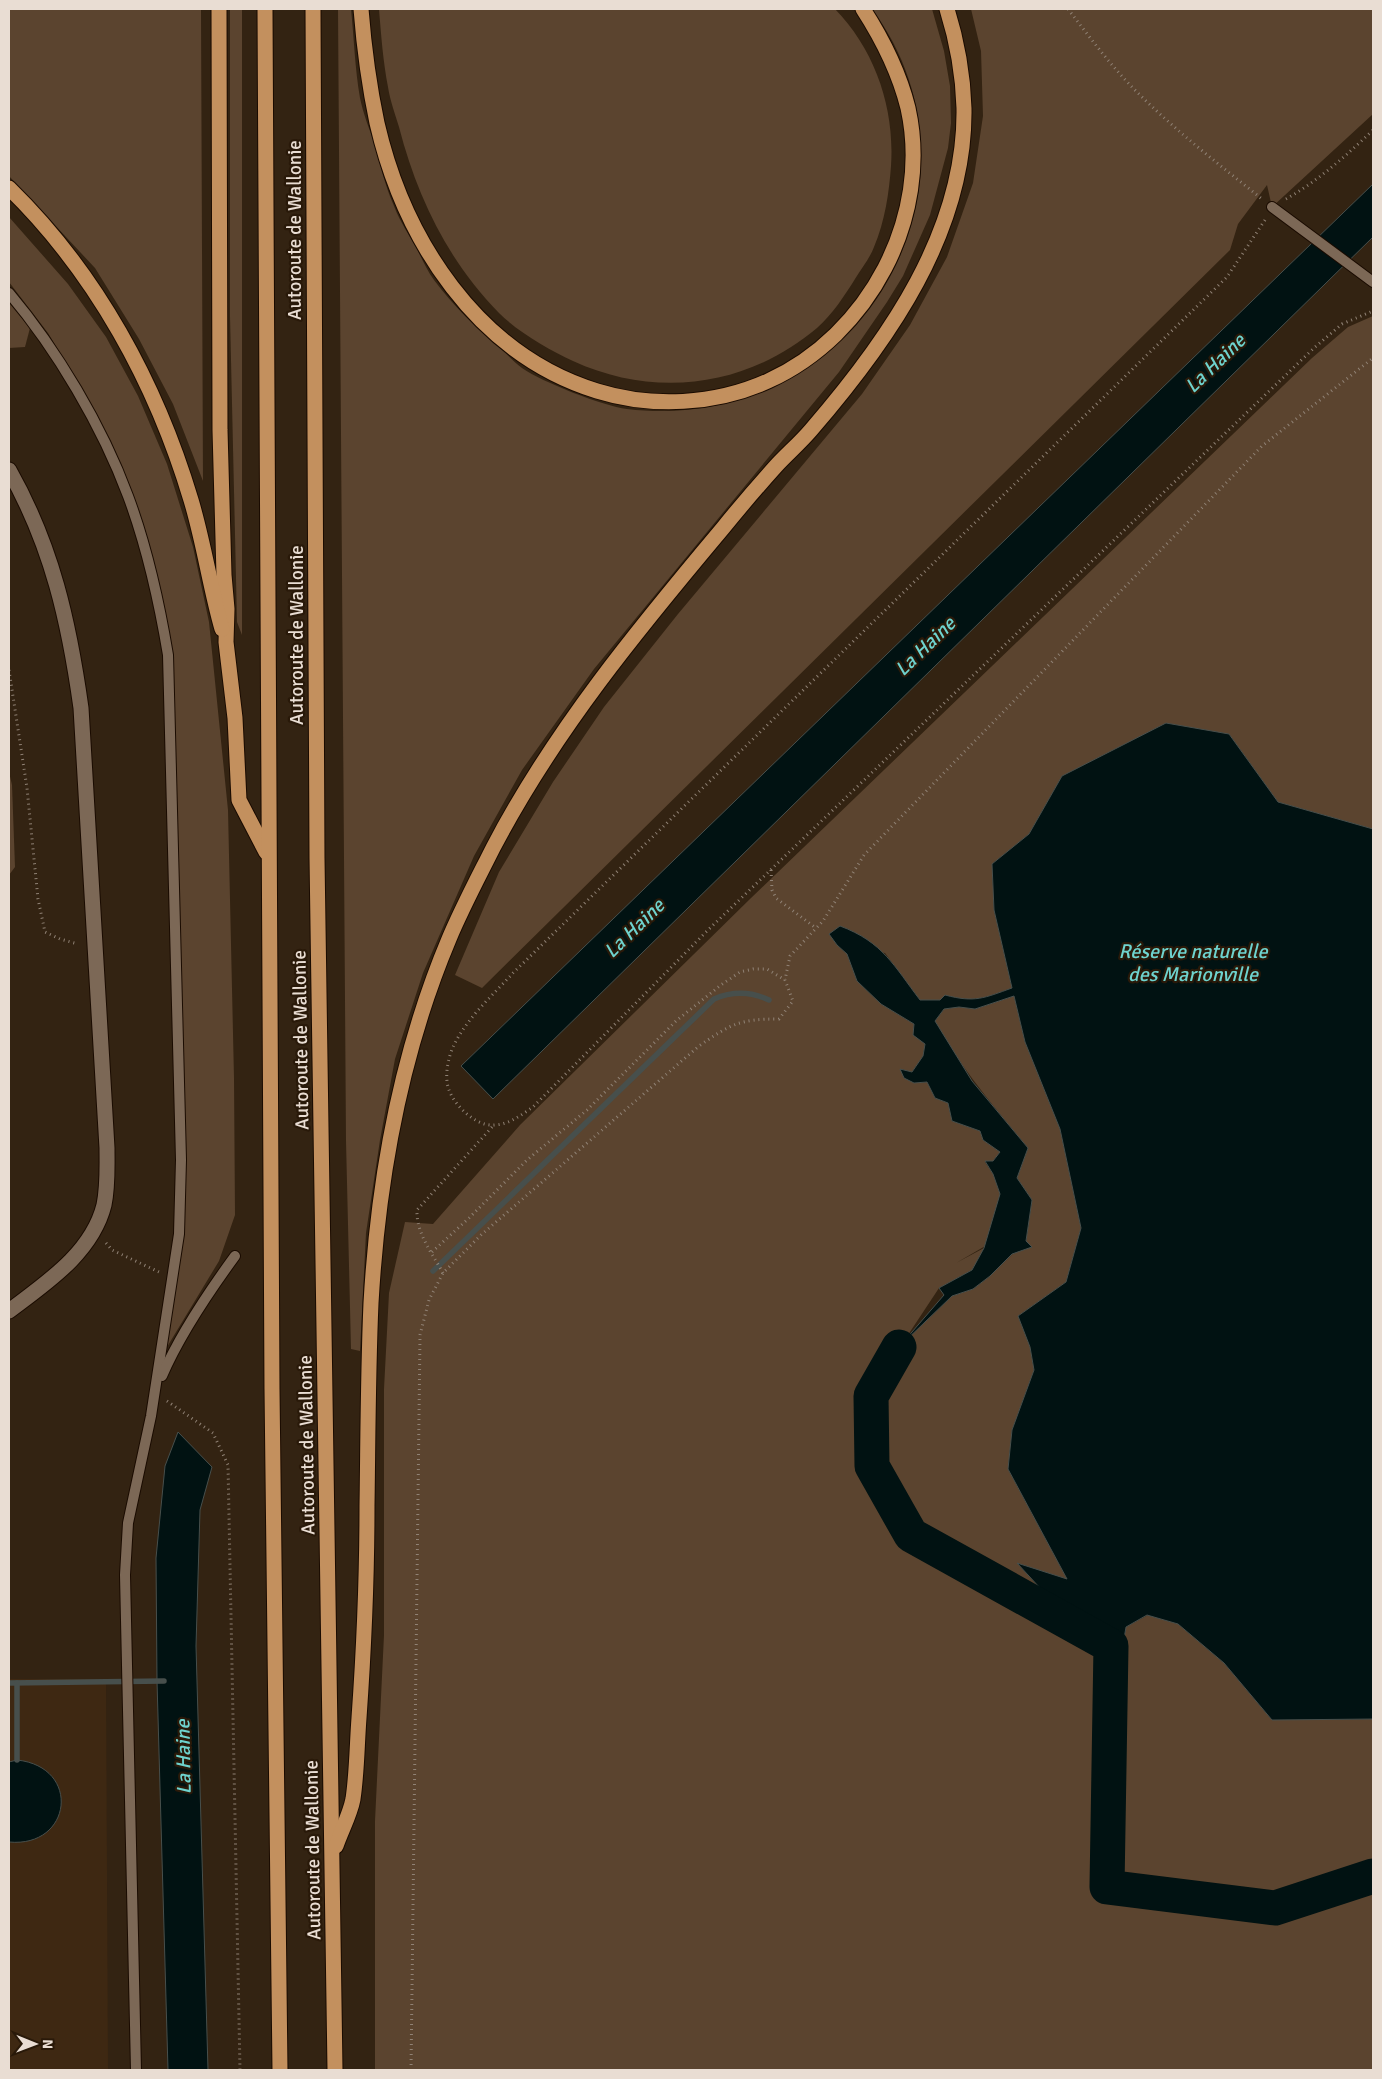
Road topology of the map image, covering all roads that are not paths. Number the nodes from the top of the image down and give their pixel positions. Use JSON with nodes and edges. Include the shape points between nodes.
{"nodes":[{"id":1,"x":220,"y":9,"type":"edge"},
{"id":2,"x":265,"y":9,"type":"edge"},
{"id":3,"x":313,"y":9,"type":"edge"},
{"id":4,"x":361,"y":9,"type":"edge"},
{"id":5,"x":863,"y":9,"type":"edge"},
{"id":6,"x":947,"y":9,"type":"edge"},
{"id":7,"x":9,"y":188,"type":"edge"},
{"id":8,"x":1272,"y":207,"type":"road end"},
{"id":9,"x":1373,"y":282,"type":"edge"},
{"id":10,"x":9,"y":294,"type":"edge"},
{"id":11,"x":9,"y":470,"type":"edge"},
{"id":12,"x":226,"y":642,"type":"junction"},
{"id":13,"x":268,"y":855,"type":"junction"},
{"id":14,"x":235,"y":1256,"type":"dead end"},
{"id":15,"x":9,"y":1311,"type":"edge"},
{"id":16,"x":155,"y":1393,"type":"junction"},
{"id":17,"x":332,"y":1854,"type":"junction"},
{"id":18,"x":136,"y":2070,"type":"edge"},
{"id":19,"x":280,"y":2070,"type":"edge"},
{"id":20,"x":335,"y":2070,"type":"edge"}],
"edges":[{"from":1,"to":12,"type":"highway","via":[[220,430]]},
{"from":2,"to":13,"type":"highway","name":"Autoroute de Wallonie"},
{"from":3,"to":17,"type":"highway","name":"Autoroute de Wallonie","via":[[317,858]]},
{"from":4,"to":5,"type":"highway","via":[[369,82],[385,152],[416,230],[451,286],[476,316],[506,343],[560,377],[611,395],[673,402],[733,393],[768,381],[802,362],[837,334],[852,317],[868,298],[890,260],[909,194],[911,132],[894,63]]},
{"from":6,"to":17,"type":"highway","via":[[962,74],[964,112],[954,186],[930,256],[895,319],[853,379],[808,435],[778,464],[705,550],[572,720],[501,834],[472,890],[449,940],[416,1034],[386,1168],[377,1240],[371,1302],[360,1701],[352,1803]]},
{"from":7,"to":12,"type":"highway","via":[[50,232],[91,286],[156,403],[191,501]]},
{"from":8,"to":9,"type":"lane"},
{"from":10,"to":16,"type":"lane","via":[[34,323],[64,370],[111,454],[146,554],[168,654],[181,1160],[179,1234]]},
{"from":11,"to":15,"type":"street","via":[[49,558],[72,647],[81,708],[108,1183],[95,1229],[80,1250],[56,1275]]},
{"from":12,"to":13,"type":"highway","via":[[235,718],[239,800]]},
{"from":13,"to":19,"type":"highway","name":"Autoroute de Wallonie"},
{"from":14,"to":16,"type":"lane","via":[[169,1360]]},
{"from":16,"to":18,"type":"lane","via":[[128,1523],[125,1575]]},
{"from":17,"to":20,"type":"highway","name":"Autoroute de Wallonie"}]}
